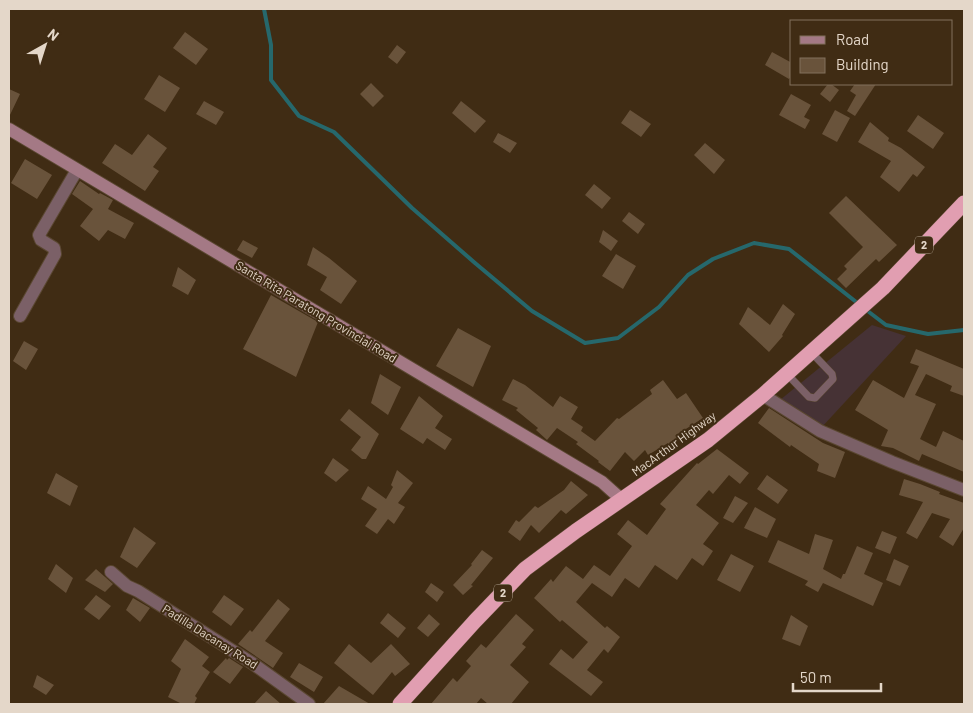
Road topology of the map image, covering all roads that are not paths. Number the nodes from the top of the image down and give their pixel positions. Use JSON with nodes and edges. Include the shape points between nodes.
{"nodes":[{"id":1,"x":9,"y":129,"type":"edge"},
{"id":2,"x":76,"y":170,"type":"junction"},
{"id":3,"x":964,"y":203,"type":"edge"},
{"id":4,"x":20,"y":316,"type":"dead end"},
{"id":5,"x":811,"y":352,"type":"junction"},
{"id":6,"x":787,"y":374,"type":"junction"},
{"id":7,"x":763,"y":395,"type":"junction"},
{"id":8,"x":964,"y":490,"type":"edge"},
{"id":9,"x":621,"y":499,"type":"junction"},
{"id":10,"x":111,"y":572,"type":"dead end"},
{"id":11,"x":309,"y":704,"type":"edge"},
{"id":12,"x":400,"y":704,"type":"edge"}],
"edges":[{"from":1,"to":2,"type":"street","name":"Santa Rita Paratong Provincial Road"},
{"from":2,"to":4,"type":"street","via":[[39,235],[54,248],[55,254]]},
{"from":2,"to":9,"type":"street","name":"Santa Rita Paratong Provincial Road","via":[[602,482]]},
{"from":3,"to":5,"type":"highway","name":"MacArthur Highway","number":"2","via":[[883,288]]},
{"from":5,"to":6,"type":"highway","name":"MacArthur Highway","number":"2"},
{"from":5,"to":6,"type":"lane","via":[[833,379],[814,398],[809,397]]},
{"from":6,"to":7,"type":"highway","name":"MacArthur Highway","number":"2"},
{"from":7,"to":8,"type":"street","via":[[820,431]]},
{"from":7,"to":9,"type":"highway","name":"MacArthur Highway","number":"2","via":[[708,440]]},
{"from":9,"to":12,"type":"highway","name":"MacArthur Highway","number":"2","via":[[526,570]]},
{"from":10,"to":11,"type":"street","name":"Padilla Dacanay Road","via":[[127,586],[252,663]]}]}
